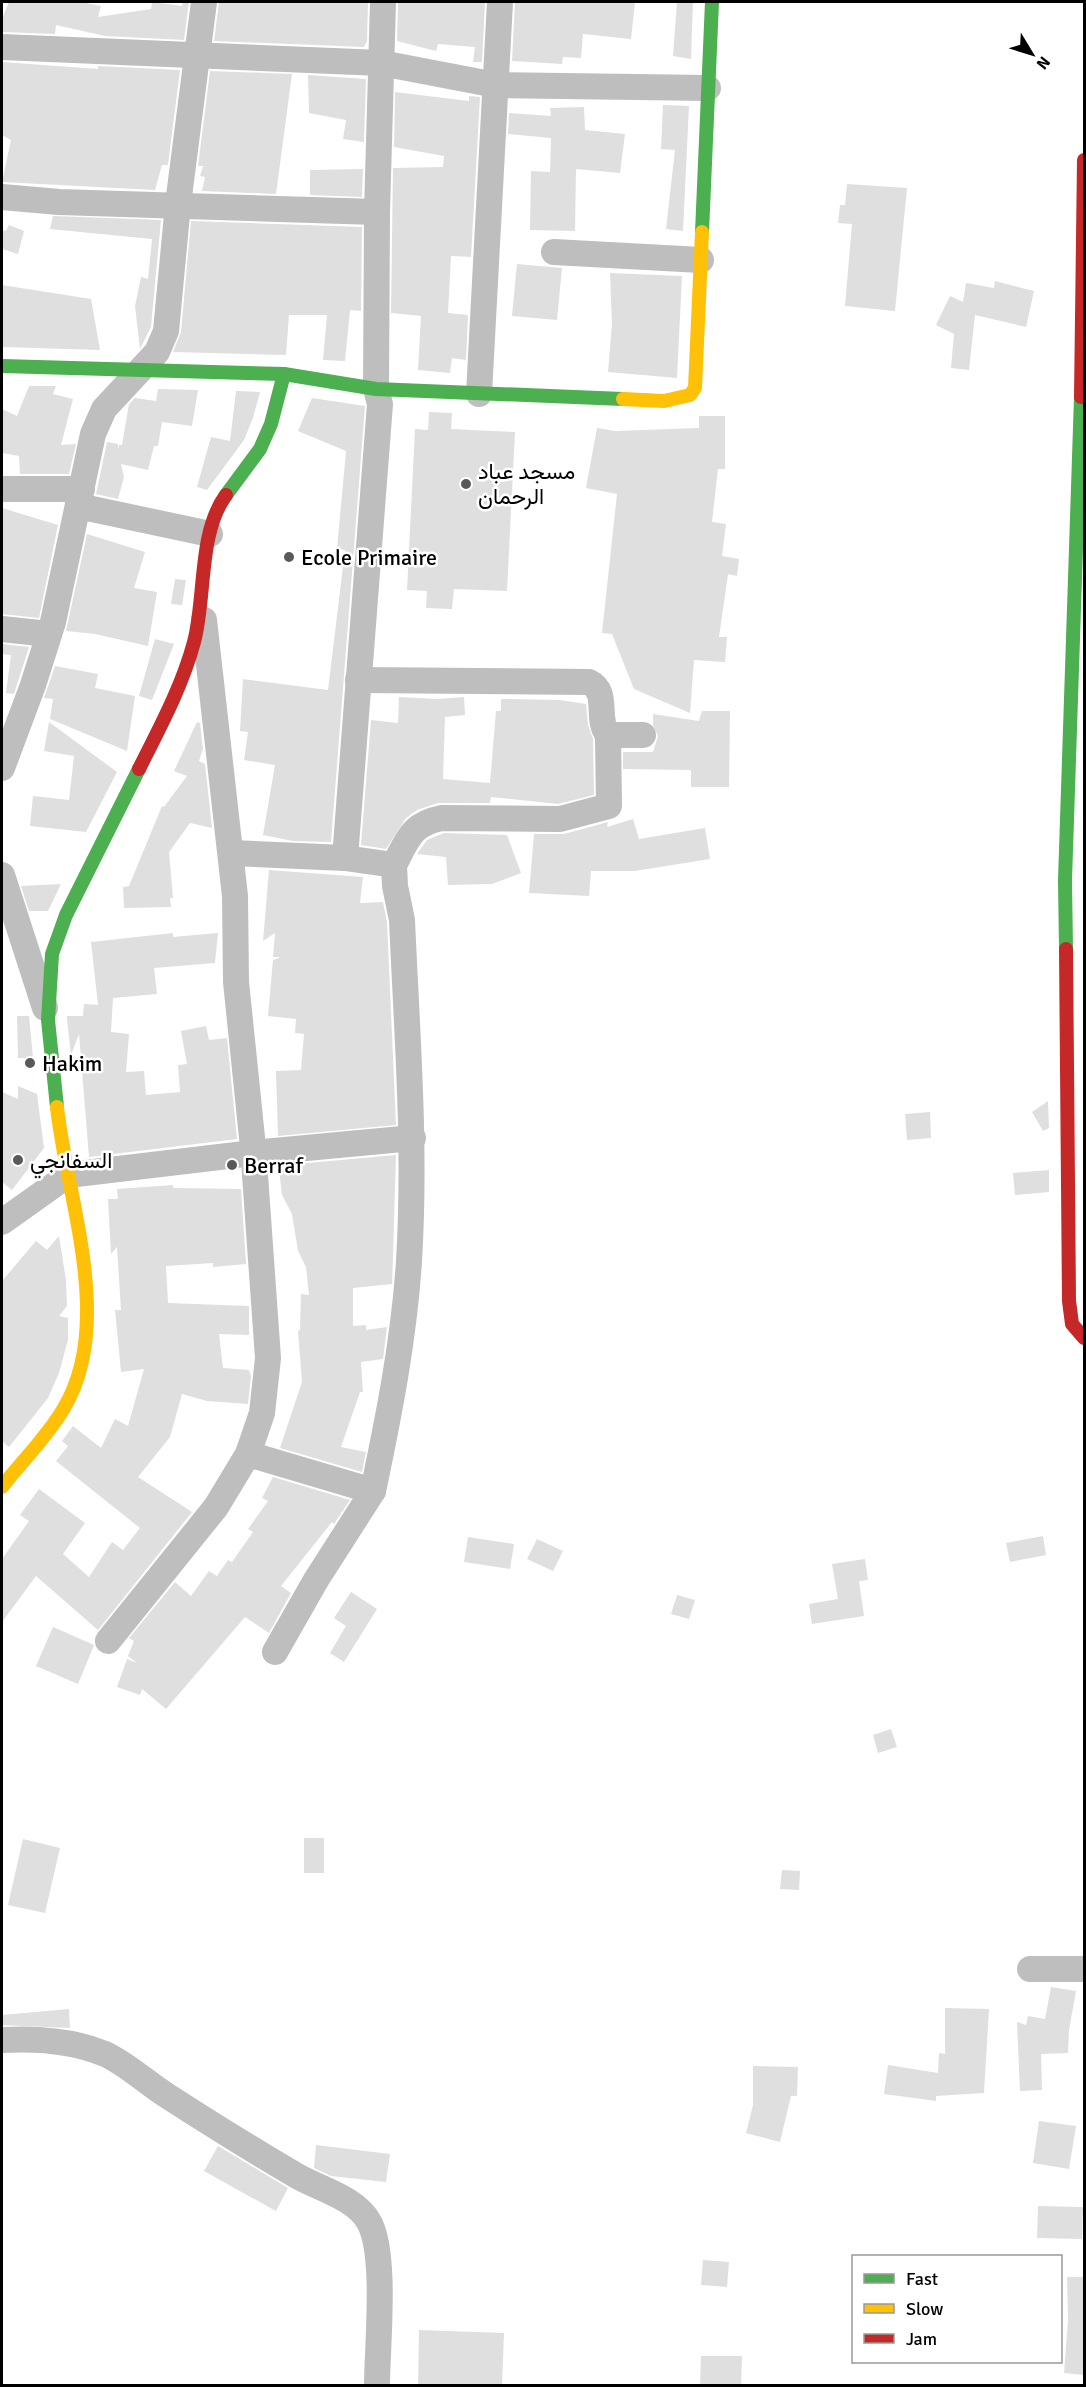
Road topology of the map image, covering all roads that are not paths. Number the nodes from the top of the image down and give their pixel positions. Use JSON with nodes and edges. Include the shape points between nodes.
{"nodes":[{"id":1,"x":204,"y":2,"type":"edge"},
{"id":2,"x":383,"y":2,"type":"edge"},
{"id":3,"x":500,"y":2,"type":"edge"},
{"id":4,"x":712,"y":2,"type":"edge"},
{"id":5,"x":2,"y":47,"type":"edge"},
{"id":6,"x":199,"y":54,"type":"junction"},
{"id":7,"x":381,"y":63,"type":"junction"},
{"id":8,"x":496,"y":85,"type":"junction"},
{"id":9,"x":708,"y":88,"type":"junction"},
{"id":10,"x":1084,"y":160,"type":"edge"},
{"id":11,"x":2,"y":197,"type":"edge"},
{"id":12,"x":178,"y":204,"type":"junction"},
{"id":13,"x":377,"y":212,"type":"junction"},
{"id":14,"x":554,"y":252,"type":"dead end"},
{"id":15,"x":701,"y":260,"type":"junction"},
{"id":16,"x":2,"y":366,"type":"edge"},
{"id":17,"x":284,"y":374,"type":"junction"},
{"id":18,"x":128,"y":375,"type":"junction"},
{"id":19,"x":376,"y":389,"type":"junction"},
{"id":20,"x":479,"y":394,"type":"junction"},
{"id":21,"x":2,"y":489,"type":"edge"},
{"id":22,"x":80,"y":497,"type":"junction"},
{"id":23,"x":210,"y":534,"type":"junction"},
{"id":24,"x":202,"y":601,"type":"junction"},
{"id":25,"x":2,"y":629,"type":"edge"},
{"id":26,"x":49,"y":634,"type":"junction"},
{"id":27,"x":358,"y":680,"type":"junction"},
{"id":28,"x":608,"y":735,"type":"junction"},
{"id":29,"x":643,"y":735,"type":"dead end"},
{"id":30,"x":2,"y":765,"type":"edge"},
{"id":31,"x":231,"y":853,"type":"junction"},
{"id":32,"x":345,"y":858,"type":"junction"},
{"id":33,"x":394,"y":865,"type":"junction"},
{"id":34,"x":2,"y":874,"type":"edge"},
{"id":35,"x":48,"y":1020,"type":"junction"},
{"id":36,"x":413,"y":1138,"type":"junction"},
{"id":37,"x":253,"y":1153,"type":"junction"},
{"id":38,"x":68,"y":1175,"type":"junction"},
{"id":39,"x":2,"y":1222,"type":"edge"},
{"id":40,"x":1084,"y":1338,"type":"edge"},
{"id":41,"x":248,"y":1454,"type":"junction"},
{"id":42,"x":2,"y":1487,"type":"edge"},
{"id":43,"x":373,"y":1491,"type":"junction"},
{"id":44,"x":108,"y":1641,"type":"dead end"},
{"id":45,"x":275,"y":1652,"type":"dead end"},
{"id":46,"x":1030,"y":1969,"type":"dead end"},
{"id":47,"x":1084,"y":1969,"type":"edge"},
{"id":48,"x":2,"y":2040,"type":"edge"},
{"id":49,"x":377,"y":2385,"type":"edge"}],
"edges":[{"from":1,"to":6,"type":"street"},
{"from":2,"to":7,"type":"street"},
{"from":3,"to":8,"type":"street"},
{"from":4,"to":9,"type":"street"},
{"from":5,"to":6,"type":"street"},
{"from":6,"to":7,"type":"street"},
{"from":6,"to":12,"type":"street"},
{"from":7,"to":8,"type":"street"},
{"from":7,"to":13,"type":"street"},
{"from":8,"to":9,"type":"street"},
{"from":8,"to":20,"type":"street"},
{"from":9,"to":15,"type":"street"},
{"from":10,"to":40,"type":"street","via":[[1083,327],[1065,880],[1069,1301],[1072,1324]]},
{"from":11,"to":12,"type":"street"},
{"from":12,"to":13,"type":"street"},
{"from":12,"to":18,"type":"street","via":[[166,331],[157,352]]},
{"from":13,"to":19,"type":"street"},
{"from":14,"to":15,"type":"street"},
{"from":15,"to":20,"type":"street","via":[[696,378],[690,395],[664,401]]},
{"from":16,"to":18,"type":"street"},
{"from":17,"to":18,"type":"street"},
{"from":17,"to":19,"type":"street"},
{"from":17,"to":23,"type":"street","via":[[268,433],[221,502]]},
{"from":18,"to":22,"type":"street","via":[[104,409],[93,434]]},
{"from":19,"to":20,"type":"street"},
{"from":19,"to":27,"type":"street","via":[[380,404]]},
{"from":21,"to":22,"type":"street"},
{"from":22,"to":23,"type":"street"},
{"from":22,"to":26,"type":"street"},
{"from":23,"to":24,"type":"street"},
{"from":24,"to":31,"type":"street"},
{"from":24,"to":35,"type":"street","via":[[194,643],[171,705],[66,915],[52,954]]},
{"from":25,"to":26,"type":"street"},
{"from":26,"to":30,"type":"street"},
{"from":27,"to":28,"type":"street","via":[[589,682],[600,693],[603,725]]},
{"from":27,"to":32,"type":"street"},
{"from":28,"to":29,"type":"street"},
{"from":28,"to":33,"type":"street","via":[[609,806],[560,819],[426,821],[412,832]]},
{"from":31,"to":32,"type":"street"},
{"from":31,"to":37,"type":"street","via":[[236,896],[236,982]]},
{"from":32,"to":33,"type":"street"},
{"from":33,"to":36,"type":"street","via":[[402,920]]},
{"from":34,"to":35,"type":"street"},
{"from":35,"to":38,"type":"street"},
{"from":36,"to":37,"type":"street"},
{"from":36,"to":43,"type":"street","via":[[409,1262],[401,1340]]},
{"from":37,"to":38,"type":"street"},
{"from":37,"to":41,"type":"street","via":[[268,1358],[262,1413]]},
{"from":38,"to":39,"type":"street"},
{"from":38,"to":42,"type":"street","via":[[85,1278],[87,1342],[64,1408]]},
{"from":41,"to":43,"type":"street"},
{"from":41,"to":44,"type":"street","via":[[216,1507]]},
{"from":43,"to":45,"type":"street"},
{"from":46,"to":47,"type":"street"},
{"from":48,"to":49,"type":"street","via":[[40,2039],[106,2055],[298,2177],[356,2207],[371,2225],[378,2261]]}]}
